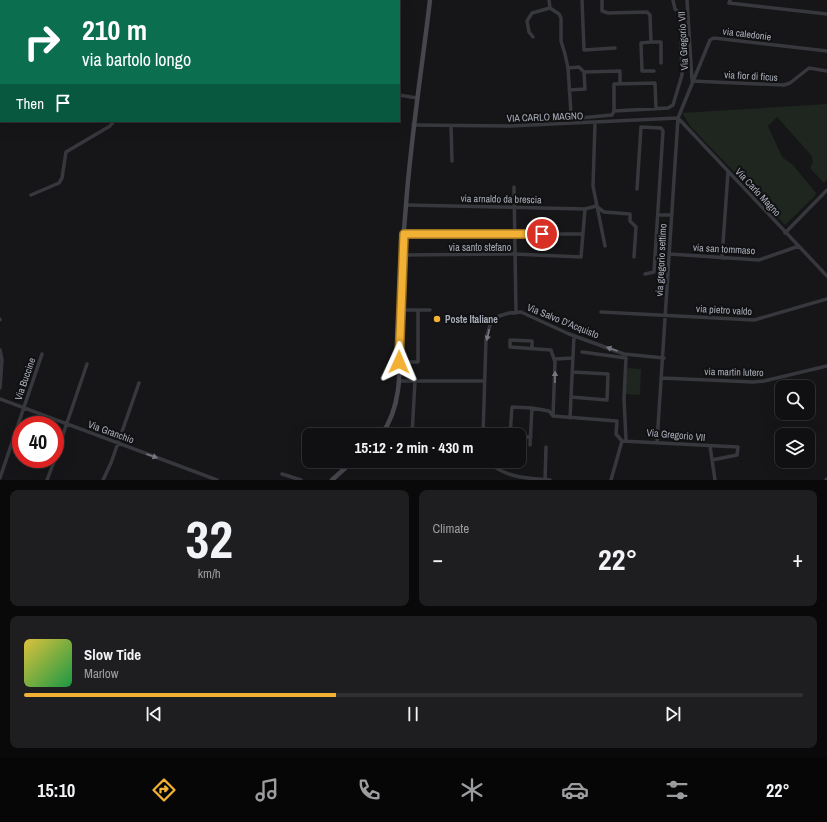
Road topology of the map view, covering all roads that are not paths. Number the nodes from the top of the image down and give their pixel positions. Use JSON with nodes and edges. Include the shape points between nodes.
{"nodes":[{"id":1,"x":430,"y":0,"type":"edge"},
{"id":2,"x":550,"y":0,"type":"edge"},
{"id":3,"x":582,"y":0,"type":"edge"},
{"id":4,"x":602,"y":0,"type":"edge"},
{"id":5,"x":673,"y":0,"type":"edge"},
{"id":6,"x":687,"y":0,"type":"edge"},
{"id":7,"x":729,"y":2,"type":"edge"},
{"id":8,"x":550,"y":8,"type":"junction"},
{"id":9,"x":827,"y":14,"type":"edge"},
{"id":10,"x":533,"y":37,"type":"dead end"},
{"id":11,"x":651,"y":42,"type":"junction"},
{"id":12,"x":615,"y":48,"type":"dead end"},
{"id":13,"x":827,"y":51,"type":"edge"},
{"id":14,"x":661,"y":63,"type":"dead end"},
{"id":15,"x":568,"y":68,"type":"junction"},
{"id":16,"x":654,"y":71,"type":"dead end"},
{"id":17,"x":827,"y":71,"type":"edge"},
{"id":18,"x":584,"y":72,"type":"junction"},
{"id":19,"x":692,"y":81,"type":"junction"},
{"id":20,"x":620,"y":84,"type":"junction"},
{"id":21,"x":569,"y":90,"type":"junction"},
{"id":22,"x":400,"y":95,"type":"edge"},
{"id":23,"x":417,"y":98,"type":"junction"},
{"id":24,"x":649,"y":109,"type":"junction"},
{"id":25,"x":656,"y":109,"type":"junction"},
{"id":26,"x":614,"y":111,"type":"junction"},
{"id":27,"x":585,"y":118,"type":"junction"},
{"id":28,"x":678,"y":118,"type":"junction"},
{"id":29,"x":650,"y":119,"type":"junction"},
{"id":30,"x":641,"y":120,"type":"junction"},
{"id":31,"x":113,"y":122,"type":"edge"},
{"id":32,"x":586,"y":123,"type":"junction"},
{"id":33,"x":595,"y":123,"type":"junction"},
{"id":34,"x":413,"y":125,"type":"junction"},
{"id":35,"x":451,"y":126,"type":"junction"},
{"id":36,"x":641,"y":127,"type":"junction"},
{"id":37,"x":452,"y":161,"type":"dead end"},
{"id":38,"x":728,"y":172,"type":"junction"},
{"id":39,"x":514,"y":187,"type":"dead end"},
{"id":40,"x":637,"y":189,"type":"dead end"},
{"id":41,"x":827,"y":190,"type":"edge"},
{"id":42,"x":823,"y":194,"type":"junction"},
{"id":43,"x":31,"y":195,"type":"dead end"},
{"id":44,"x":827,"y":198,"type":"edge"},
{"id":45,"x":406,"y":206,"type":"junction"},
{"id":46,"x":596,"y":206,"type":"junction"},
{"id":47,"x":514,"y":208,"type":"junction"},
{"id":48,"x":585,"y":209,"type":"junction"},
{"id":49,"x":658,"y":215,"type":"junction"},
{"id":50,"x":672,"y":216,"type":"junction"},
{"id":51,"x":514,"y":233,"type":"junction"},
{"id":52,"x":785,"y":233,"type":"junction"},
{"id":53,"x":404,"y":234,"type":"junction"},
{"id":54,"x":583,"y":234,"type":"junction"},
{"id":55,"x":605,"y":246,"type":"dead end"},
{"id":56,"x":799,"y":246,"type":"junction"},
{"id":57,"x":514,"y":254,"type":"junction"},
{"id":58,"x":670,"y":254,"type":"junction"},
{"id":59,"x":402,"y":255,"type":"junction"},
{"id":60,"x":634,"y":257,"type":"dead end"},
{"id":61,"x":722,"y":258,"type":"junction"},
{"id":62,"x":645,"y":274,"type":"dead end"},
{"id":63,"x":827,"y":276,"type":"edge"},
{"id":64,"x":827,"y":299,"type":"edge"},
{"id":65,"x":400,"y":310,"type":"junction"},
{"id":66,"x":418,"y":310,"type":"junction"},
{"id":67,"x":430,"y":310,"type":"dead end"},
{"id":68,"x":516,"y":312,"type":"junction"},
{"id":69,"x":600,"y":312,"type":"dead end"},
{"id":70,"x":666,"y":314,"type":"junction"},
{"id":71,"x":574,"y":336,"type":"junction"},
{"id":72,"x":532,"y":348,"type":"junction"},
{"id":73,"x":0,"y":350,"type":"edge"},
{"id":74,"x":582,"y":352,"type":"dead end"},
{"id":75,"x":42,"y":354,"type":"dead end"},
{"id":76,"x":555,"y":358,"type":"junction"},
{"id":77,"x":573,"y":358,"type":"junction"},
{"id":78,"x":664,"y":358,"type":"junction"},
{"id":79,"x":399,"y":362,"type":"junction"},
{"id":80,"x":87,"y":364,"type":"dead end"},
{"id":81,"x":827,"y":366,"type":"edge"},
{"id":82,"x":572,"y":372,"type":"junction"},
{"id":83,"x":662,"y":378,"type":"junction"},
{"id":84,"x":399,"y":381,"type":"junction"},
{"id":85,"x":414,"y":381,"type":"junction"},
{"id":86,"x":485,"y":381,"type":"junction"},
{"id":87,"x":138,"y":383,"type":"dead end"},
{"id":88,"x":0,"y":388,"type":"edge"},
{"id":89,"x":571,"y":397,"type":"junction"},
{"id":90,"x":0,"y":399,"type":"edge"},
{"id":91,"x":532,"y":408,"type":"junction"},
{"id":92,"x":23,"y":409,"type":"junction"},
{"id":93,"x":553,"y":416,"type":"junction"},
{"id":94,"x":570,"y":418,"type":"junction"},
{"id":95,"x":66,"y":425,"type":"junction"},
{"id":96,"x":386,"y":428,"type":"edge"},
{"id":97,"x":412,"y":428,"type":"edge"},
{"id":98,"x":484,"y":428,"type":"edge"},
{"id":99,"x":510,"y":428,"type":"edge"},
{"id":100,"x":64,"y":431,"type":"edge"},
{"id":101,"x":526,"y":437,"type":"edge"},
{"id":102,"x":531,"y":437,"type":"junction"},
{"id":103,"x":624,"y":440,"type":"junction"},
{"id":104,"x":657,"y":442,"type":"junction"},
{"id":105,"x":117,"y":443,"type":"junction"},
{"id":106,"x":530,"y":445,"type":"dead end"},
{"id":107,"x":710,"y":446,"type":"junction"},
{"id":108,"x":546,"y":447,"type":"dead end"},
{"id":109,"x":712,"y":460,"type":"junction"},
{"id":110,"x":51,"y":468,"type":"edge"},
{"id":111,"x":345,"y":468,"type":"edge"},
{"id":112,"x":497,"y":468,"type":"edge"},
{"id":113,"x":339,"y":473,"type":"junction"},
{"id":114,"x":282,"y":474,"type":"dead end"},
{"id":115,"x":0,"y":478,"type":"edge"},
{"id":116,"x":47,"y":480,"type":"edge"},
{"id":117,"x":103,"y":480,"type":"edge"},
{"id":118,"x":217,"y":480,"type":"edge"},
{"id":119,"x":301,"y":480,"type":"edge"},
{"id":120,"x":332,"y":480,"type":"edge"},
{"id":121,"x":339,"y":480,"type":"edge"},
{"id":122,"x":545,"y":480,"type":"edge"},
{"id":123,"x":550,"y":480,"type":"edge"},
{"id":124,"x":611,"y":480,"type":"edge"},
{"id":125,"x":715,"y":480,"type":"edge"}],
"edges":[{"from":1,"to":23,"type":"street"},
{"from":2,"to":8,"type":"street"},
{"from":3,"to":12,"type":"street","via":[[584,50]]},
{"from":4,"to":11,"type":"street","via":[[602,11],[608,14],[647,12],[650,15]]},
{"from":5,"to":25,"type":"street","via":[[675,10],[680,14],[682,75],[672,105]]},
{"from":6,"to":19,"type":"street","name":"Via Gregorio VII"},
{"from":7,"to":9,"type":"street"},
{"from":8,"to":10,"type":"street","via":[[532,13],[527,21],[528,32]]},
{"from":8,"to":15,"type":"street","via":[[560,18],[561,41]]},
{"from":11,"to":14,"type":"street","via":[[661,42]]},
{"from":11,"to":16,"type":"street","via":[[641,43],[642,71]]},
{"from":13,"to":19,"type":"street","name":"via caledonie","via":[[711,38]]},
{"from":15,"to":18,"type":"street","via":[[578,67]]},
{"from":15,"to":21,"type":"street"},
{"from":17,"to":19,"type":"street","name":"via fior di ficus","via":[[809,68],[790,84],[784,85]]},
{"from":18,"to":20,"type":"street","via":[[620,71]]},
{"from":18,"to":21,"type":"street","via":[[585,89]]},
{"from":19,"to":28,"type":"street","name":"via gregorio settimo"},
{"from":20,"to":25,"type":"street","via":[[655,84]]},
{"from":20,"to":26,"type":"street","via":[[614,84]]},
{"from":21,"to":27,"type":"street","via":[[571,114]]},
{"from":22,"to":23,"type":"street"},
{"from":23,"to":34,"type":"street"},
{"from":24,"to":25,"type":"street"},
{"from":24,"to":26,"type":"street"},
{"from":24,"to":29,"type":"street"},
{"from":26,"to":27,"type":"street","via":[[612,115]]},
{"from":27,"to":32,"type":"street"},
{"from":28,"to":29,"type":"street","name":"VIA CARLO MAGNO"},
{"from":28,"to":38,"type":"street","name":"Via Carlo Magno"},
{"from":28,"to":50,"type":"street","name":"via gregorio settimo"},
{"from":29,"to":30,"type":"street","name":"VIA CARLO MAGNO"},
{"from":30,"to":33,"type":"street","name":"VIA CARLO MAGNO"},
{"from":30,"to":36,"type":"street"},
{"from":31,"to":43,"type":"street","via":[[66,152],[59,184]]},
{"from":32,"to":33,"type":"street","name":"VIA CARLO MAGNO"},
{"from":32,"to":35,"type":"street","name":"VIA CARLO MAGNO"},
{"from":33,"to":46,"type":"street","via":[[593,186]]},
{"from":34,"to":35,"type":"street","name":"VIA CARLO MAGNO"},
{"from":34,"to":45,"type":"street"},
{"from":35,"to":37,"type":"street"},
{"from":36,"to":40,"type":"street"},
{"from":36,"to":49,"type":"street","via":[[661,128],[663,131]]},
{"from":38,"to":52,"type":"street","name":"Via Carlo Magno"},
{"from":38,"to":61,"type":"street"},
{"from":39,"to":47,"type":"street"},
{"from":41,"to":42,"type":"street"},
{"from":42,"to":44,"type":"street"},
{"from":42,"to":52,"type":"street"},
{"from":45,"to":47,"type":"street","name":"via arnaldo da brescia"},
{"from":45,"to":53,"type":"street"},
{"from":46,"to":48,"type":"street","name":"via arnaldo da brescia"},
{"from":46,"to":55,"type":"street"},
{"from":46,"to":60,"type":"street","via":[[604,212],[630,214],[630,221],[636,227]]},
{"from":47,"to":48,"type":"street","name":"via arnaldo da brescia"},
{"from":47,"to":51,"type":"street"},
{"from":48,"to":54,"type":"street"},
{"from":49,"to":50,"type":"street"},
{"from":49,"to":62,"type":"street","via":[[654,272]]},
{"from":50,"to":58,"type":"street","name":"via gregorio settimo"},
{"from":51,"to":53,"type":"street"},
{"from":51,"to":54,"type":"street"},
{"from":51,"to":57,"type":"street"},
{"from":52,"to":56,"type":"street","name":"Via Carlo Magno"},
{"from":53,"to":59,"type":"street"},
{"from":54,"to":57,"type":"street","name":"via santo stefano","via":[[581,257]]},
{"from":56,"to":61,"type":"street","name":"via san tommaso","via":[[759,260]]},
{"from":56,"to":63,"type":"street","name":"Via Carlo Magno"},
{"from":57,"to":59,"type":"street","name":"via santo stefano"},
{"from":57,"to":68,"type":"street"},
{"from":58,"to":61,"type":"street","name":"via san tommaso"},
{"from":58,"to":70,"type":"street","name":"via gregorio settimo"},
{"from":59,"to":65,"type":"street"},
{"from":64,"to":70,"type":"street","name":"via pietro valdo","via":[[754,320]]},
{"from":65,"to":66,"type":"street"},
{"from":65,"to":79,"type":"street"},
{"from":66,"to":67,"type":"street"},
{"from":66,"to":79,"type":"street","via":[[418,362]]},
{"from":68,"to":71,"type":"street","name":"Via Salvo D'Acquisto"},
{"from":68,"to":86,"type":"street","name":"Via Salvo D'Acquisto","one_way":true,"via":[[499,316],[490,325],[486,339]]},
{"from":69,"to":70,"type":"street","name":"via pietro valdo"},
{"from":70,"to":78,"type":"street","name":"via gregorio settimo"},
{"from":71,"to":77,"type":"street"},
{"from":78,"to":71,"type":"street","name":"Via Salvo D'Acquisto","one_way":true,"via":[[624,354]]},
{"from":72,"to":72,"type":"street","via":[[510,347],[510,340],[532,341]]},
{"from":72,"to":76,"type":"street","via":[[551,350]]},
{"from":73,"to":88,"type":"street"},
{"from":74,"to":103,"type":"street","via":[[626,358]]},
{"from":75,"to":92,"type":"street","name":"Via Buccine"},
{"from":76,"to":77,"type":"street"},
{"from":93,"to":76,"type":"street","one_way":true},
{"from":77,"to":82,"type":"street"},
{"from":78,"to":83,"type":"street","name":"via gregorio settimo"},
{"from":79,"to":84,"type":"street"},
{"from":80,"to":95,"type":"street"},
{"from":81,"to":83,"type":"street","name":"via martin lutero","via":[[753,382]]},
{"from":82,"to":89,"type":"street"},
{"from":82,"to":89,"type":"street","via":[[608,374],[607,400]]},
{"from":83,"to":104,"type":"street","name":"via gregorio settimo"},
{"from":84,"to":85,"type":"street"},
{"from":84,"to":96,"type":"street","via":[[389,424]]},
{"from":85,"to":86,"type":"street"},
{"from":85,"to":97,"type":"street"},
{"from":86,"to":98,"type":"street","name":"Via Salvo D'Acquisto"},
{"from":87,"to":105,"type":"street"},
{"from":89,"to":94,"type":"street"},
{"from":90,"to":92,"type":"street","name":"Via Granchio"},
{"from":91,"to":93,"type":"street","via":[[549,411]]},
{"from":91,"to":99,"type":"street","via":[[512,407]]},
{"from":91,"to":102,"type":"street"},
{"from":92,"to":95,"type":"street","name":"Via Granchio"},
{"from":92,"to":115,"type":"street","name":"Via Buccine"},
{"from":93,"to":94,"type":"street"},
{"from":94,"to":103,"type":"street","via":[[617,421],[616,434]]},
{"from":95,"to":100,"type":"street"},
{"from":95,"to":105,"type":"street","name":"Via Granchio"},
{"from":101,"to":102,"type":"street"},
{"from":102,"to":106,"type":"street"},
{"from":103,"to":104,"type":"street","name":"Via Gregorio VII"},
{"from":103,"to":124,"type":"street"},
{"from":104,"to":107,"type":"street","name":"Via Gregorio VII"},
{"from":105,"to":117,"type":"street"},
{"from":105,"to":118,"type":"street","name":"Via Granchio","one_way":true},
{"from":107,"to":109,"type":"street"},
{"from":107,"to":109,"type":"street","name":"Via Gregorio VII","via":[[738,447],[737,455]]},
{"from":108,"to":122,"type":"street"},
{"from":109,"to":125,"type":"street"},
{"from":110,"to":116,"type":"street"},
{"from":111,"to":113,"type":"street"},
{"from":112,"to":122,"type":"street","via":[[517,477]]},
{"from":113,"to":120,"type":"street"},
{"from":113,"to":121,"type":"street"},
{"from":114,"to":119,"type":"street"},
{"from":122,"to":123,"type":"street"}]}
